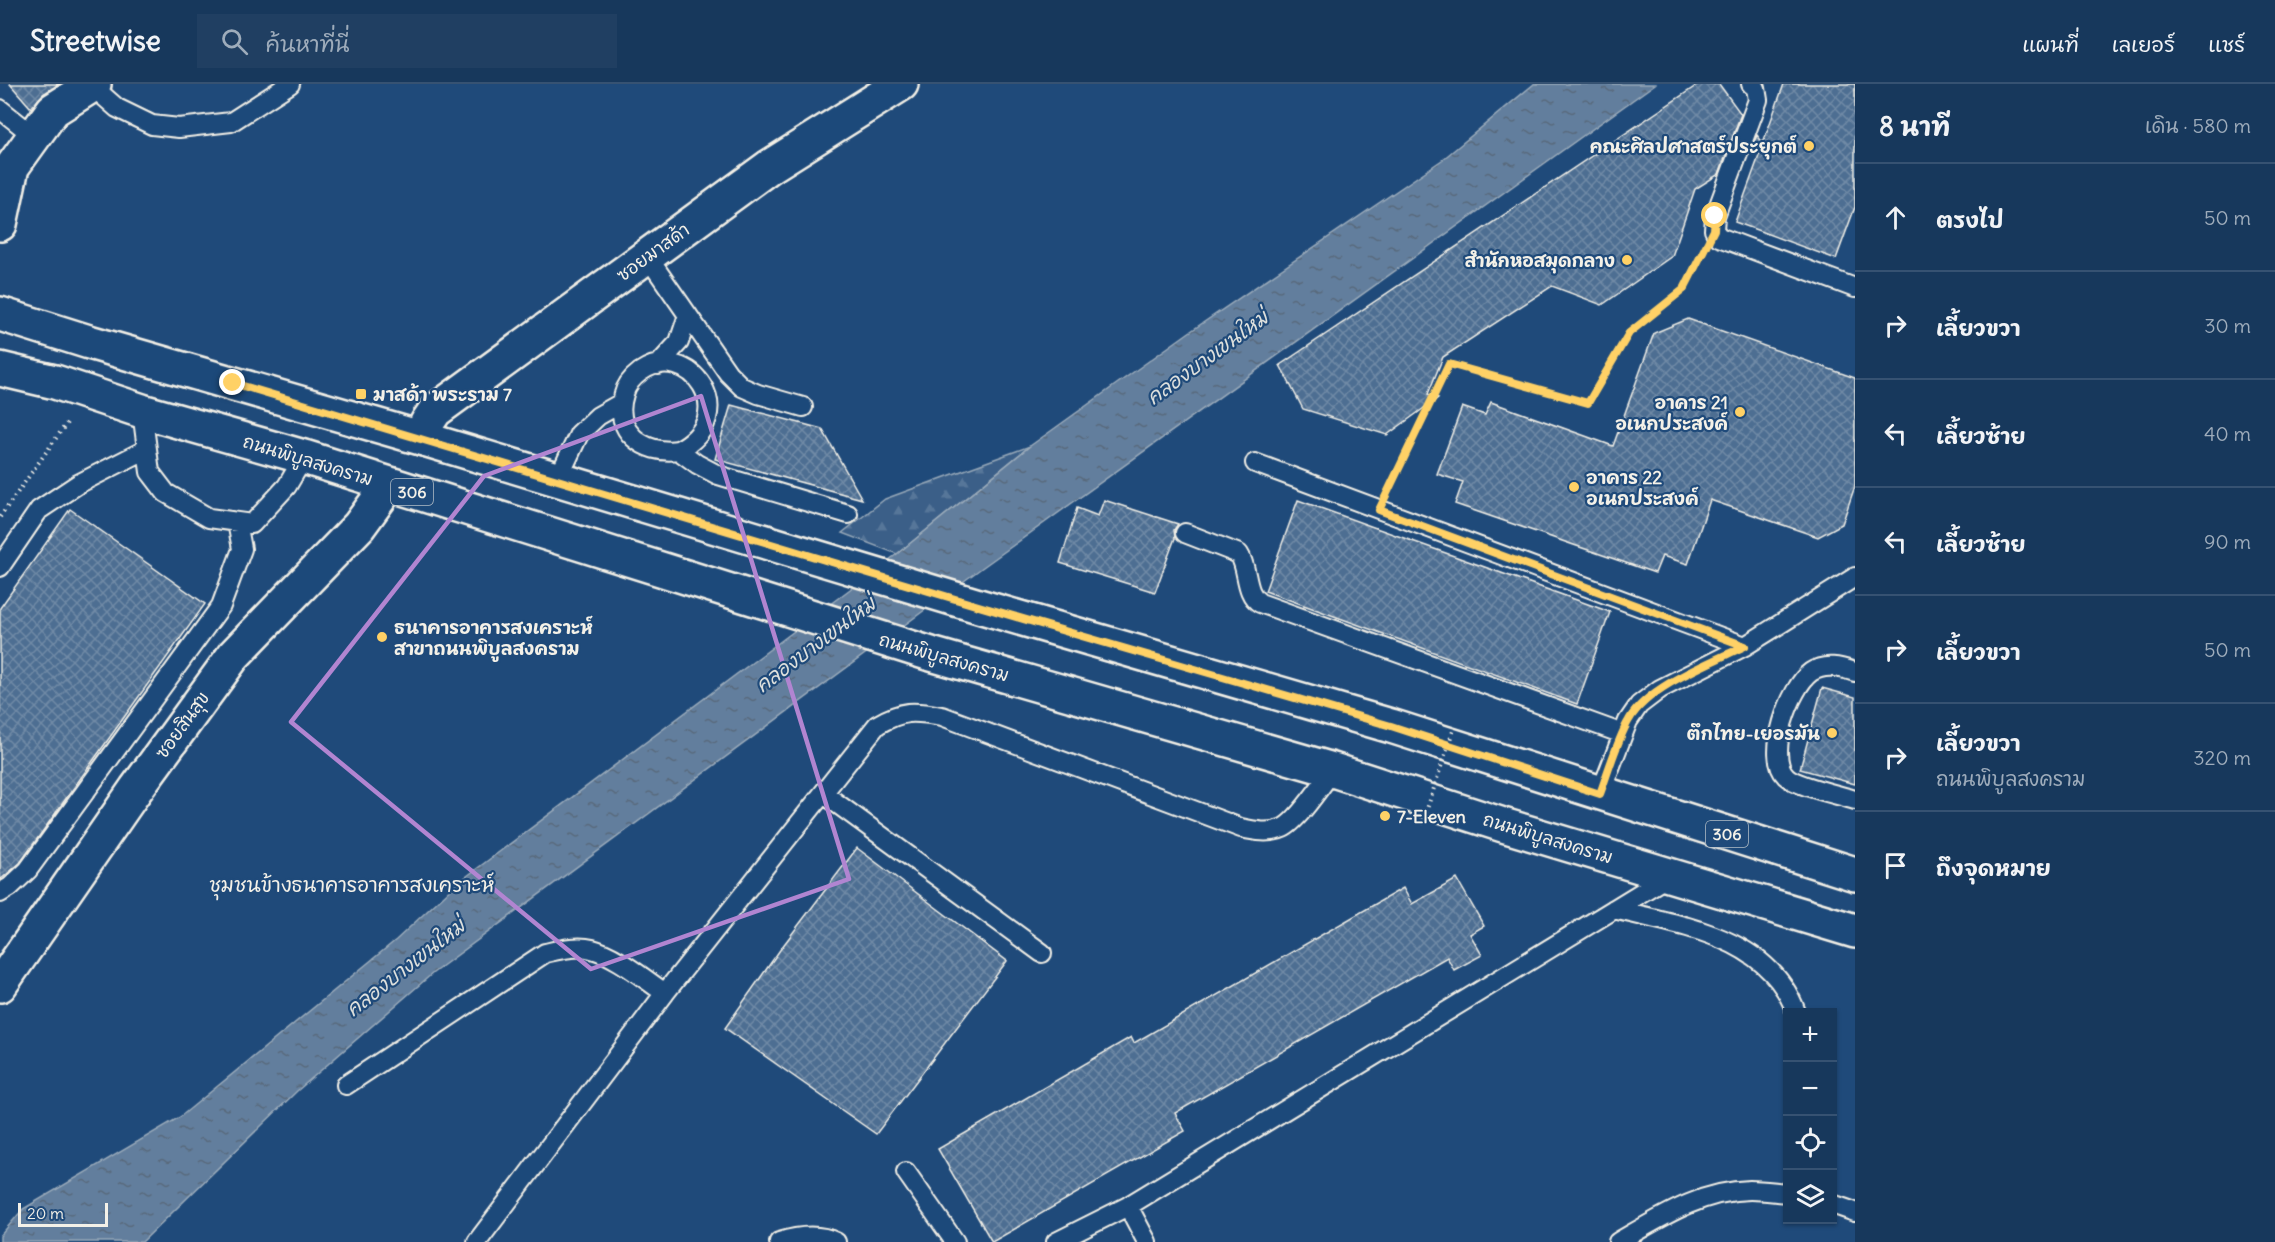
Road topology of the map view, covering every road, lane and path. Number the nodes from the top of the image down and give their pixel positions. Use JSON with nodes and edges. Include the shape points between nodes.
{"nodes":[{"id":1,"x":290,"y":84,"type":"edge"},
{"id":2,"x":901,"y":84,"type":"edge"},
{"id":3,"x":1751,"y":84,"type":"edge"},
{"id":4,"x":93,"y":85,"type":"edge"},
{"id":5,"x":0,"y":109,"type":"edge"},
{"id":6,"x":34,"y":136,"type":"junction"},
{"id":7,"x":0,"y":224,"type":"edge"},
{"id":8,"x":1714,"y":230,"type":"junction"},
{"id":9,"x":647,"y":256,"type":"junction"},
{"id":10,"x":1855,"y":288,"type":"edge"},
{"id":11,"x":0,"y":314,"type":"edge"},
{"id":12,"x":688,"y":315,"type":"junction"},
{"id":13,"x":0,"y":348,"type":"edge"},
{"id":14,"x":658,"y":365,"type":"junction"},
{"id":15,"x":0,"y":369,"type":"edge"},
{"id":16,"x":55,"y":382,"type":"junction"},
{"id":17,"x":742,"y":387,"type":"junction"},
{"id":18,"x":85,"y":392,"type":"junction"},
{"id":19,"x":621,"y":403,"type":"junction"},
{"id":20,"x":709,"y":407,"type":"junction"},
{"id":21,"x":803,"y":407,"type":"dead end"},
{"id":22,"x":142,"y":411,"type":"junction"},
{"id":23,"x":424,"y":439,"type":"junction"},
{"id":24,"x":147,"y":448,"type":"junction"},
{"id":25,"x":678,"y":450,"type":"junction"},
{"id":26,"x":304,"y":458,"type":"junction"},
{"id":27,"x":1254,"y":464,"type":"dead end"},
{"id":28,"x":558,"y":479,"type":"junction"},
{"id":29,"x":389,"y":485,"type":"junction"},
{"id":30,"x":1379,"y":510,"type":"junction"},
{"id":31,"x":848,"y":514,"type":"dead end"},
{"id":32,"x":0,"y":517,"type":"edge"},
{"id":33,"x":237,"y":522,"type":"junction"},
{"id":34,"x":1185,"y":533,"type":"dead end"},
{"id":35,"x":0,"y":567,"type":"edge"},
{"id":36,"x":1855,"y":577,"type":"edge"},
{"id":37,"x":1745,"y":646,"type":"junction"},
{"id":38,"x":1855,"y":672,"type":"edge"},
{"id":39,"x":1454,"y":731,"type":"dead end"},
{"id":40,"x":1623,"y":734,"type":"junction"},
{"id":41,"x":1333,"y":770,"type":"junction"},
{"id":42,"x":824,"y":794,"type":"junction"},
{"id":43,"x":1600,"y":794,"type":"junction"},
{"id":44,"x":1855,"y":800,"type":"edge"},
{"id":45,"x":1422,"y":824,"type":"dead end"},
{"id":46,"x":1855,"y":874,"type":"edge"},
{"id":47,"x":1670,"y":875,"type":"junction"},
{"id":48,"x":0,"y":893,"type":"edge"},
{"id":49,"x":1614,"y":909,"type":"junction"},
{"id":50,"x":1855,"y":931,"type":"edge"},
{"id":51,"x":1042,"y":953,"type":"dead end"},
{"id":52,"x":0,"y":986,"type":"edge"},
{"id":53,"x":665,"y":993,"type":"junction"},
{"id":54,"x":1795,"y":1008,"type":"edge"},
{"id":55,"x":346,"y":1085,"type":"dead end"},
{"id":56,"x":906,"y":1172,"type":"dead end"},
{"id":57,"x":1783,"y":1193,"type":"edge"},
{"id":58,"x":1837,"y":1205,"type":"edge"},
{"id":59,"x":1128,"y":1206,"type":"junction"},
{"id":60,"x":1855,"y":1212,"type":"edge"},
{"id":61,"x":477,"y":1242,"type":"edge"},
{"id":62,"x":779,"y":1242,"type":"edge"},
{"id":63,"x":836,"y":1242,"type":"edge"},
{"id":64,"x":955,"y":1242,"type":"edge"},
{"id":65,"x":1056,"y":1242,"type":"edge"},
{"id":66,"x":1147,"y":1242,"type":"edge"},
{"id":67,"x":1618,"y":1242,"type":"edge"}],
"edges":[{"from":1,"to":4,"type":"lane","via":[[231,122],[179,128],[152,125],[117,108]]},
{"from":2,"to":9,"type":"main road","name":"ซอยมาสด้า","via":[[770,167]]},
{"from":3,"to":8,"type":"lane","via":[[1758,99],[1715,216]]},
{"from":4,"to":6,"type":"main road","via":[[53,110]]},
{"from":5,"to":6,"type":"lane"},
{"from":6,"to":7,"type":"main road","via":[[12,167]]},
{"from":8,"to":10,"type":"lane","via":[[1719,237]]},
{"from":8,"to":30,"type":"path","via":[[1684,289],[1629,333],[1588,403],[1449,364]]},
{"from":9,"to":12,"type":"lane"},
{"from":9,"to":23,"type":"main road","name":"ซอยมาสด้า","via":[[435,411],[427,423]]},
{"from":11,"to":23,"type":"main road","number":"306"},
{"from":12,"to":14,"type":"lane","via":[[680,342]]},
{"from":12,"to":17,"type":"lane"},
{"from":13,"to":16,"type":"main road","via":[[41,366]]},
{"from":14,"to":19,"type":"lane","via":[[634,376]]},
{"from":14,"to":20,"type":"lane","via":[[676,365],[690,371],[707,394]]},
{"from":15,"to":16,"type":"main road","name":"ถนนพิบูลสงคราม","number":"306"},
{"from":16,"to":18,"type":"main road","name":"ถนนพิบูลสงคราม","number":"306"},
{"from":17,"to":20,"type":"lane","via":[[720,391]]},
{"from":17,"to":21,"type":"lane"},
{"from":18,"to":22,"type":"main road","name":"ถนนพิบูลสงคราม","number":"306"},
{"from":18,"to":32,"type":"path"},
{"from":19,"to":25,"type":"lane","via":[[622,418],[638,442],[658,450]]},
{"from":19,"to":28,"type":"lane","via":[[598,416],[579,434]]},
{"from":20,"to":25,"type":"lane","via":[[701,434]]},
{"from":22,"to":24,"type":"lane"},
{"from":22,"to":26,"type":"main road","name":"ถนนพิบูลสงคราม","number":"306"},
{"from":23,"to":28,"type":"main road","number":"306"},
{"from":24,"to":33,"type":"lane","via":[[150,472],[166,493],[209,518]]},
{"from":24,"to":35,"type":"lane","via":[[78,484],[39,510]]},
{"from":25,"to":31,"type":"lane","via":[[718,475]]},
{"from":26,"to":29,"type":"main road","name":"ถนนพิบูลสงคราม","number":"306"},
{"from":26,"to":33,"type":"lane","via":[[287,486],[252,524]]},
{"from":27,"to":30,"type":"lane"},
{"from":28,"to":43,"type":"main road","number":"306","via":[[1391,726]]},
{"from":29,"to":41,"type":"main road","name":"ถนนพิบูลสงคราม","number":"306","via":[[931,654]]},
{"from":29,"to":52,"type":"main road","name":"ซอยสินสุข","via":[[359,526],[234,655]]},
{"from":30,"to":37,"type":"lane"},
{"from":33,"to":48,"type":"lane","via":[[242,549],[221,606],[28,870]]},
{"from":34,"to":40,"type":"lane","via":[[1239,554],[1251,593],[1260,603]]},
{"from":36,"to":37,"type":"lane"},
{"from":37,"to":40,"type":"lane","via":[[1660,689],[1639,705]]},
{"from":38,"to":44,"type":"lane","via":[[1836,666],[1811,673],[1796,688],[1778,749],[1785,776]]},
{"from":39,"to":45,"type":"path","bridge":true},
{"from":40,"to":43,"type":"lane"},
{"from":41,"to":42,"type":"lane","via":[[1285,827],[1263,832],[1241,828],[942,716],[915,711],[894,715],[878,725]]},
{"from":41,"to":47,"type":"main road","name":"ถนนพิบูลสงคราม","number":"306"},
{"from":42,"to":51,"type":"lane"},
{"from":42,"to":53,"type":"lane"},
{"from":43,"to":46,"type":"main road","number":"306"},
{"from":47,"to":49,"type":"lane"},
{"from":47,"to":50,"type":"main road","name":"ถนนพิบูลสงคราม","number":"306"},
{"from":49,"to":54,"type":"lane","via":[[1706,932],[1753,954],[1773,972]]},
{"from":49,"to":59,"type":"lane"},
{"from":53,"to":55,"type":"lane","via":[[591,949],[545,953]]},
{"from":53,"to":61,"type":"lane"},
{"from":56,"to":64,"type":"lane"},
{"from":57,"to":67,"type":"lane","via":[[1750,1190],[1709,1195],[1679,1207]]},
{"from":58,"to":60,"type":"lane"},
{"from":59,"to":65,"type":"lane"},
{"from":59,"to":66,"type":"lane"},
{"from":62,"to":63,"type":"lane","via":[[797,1236]]}]}
